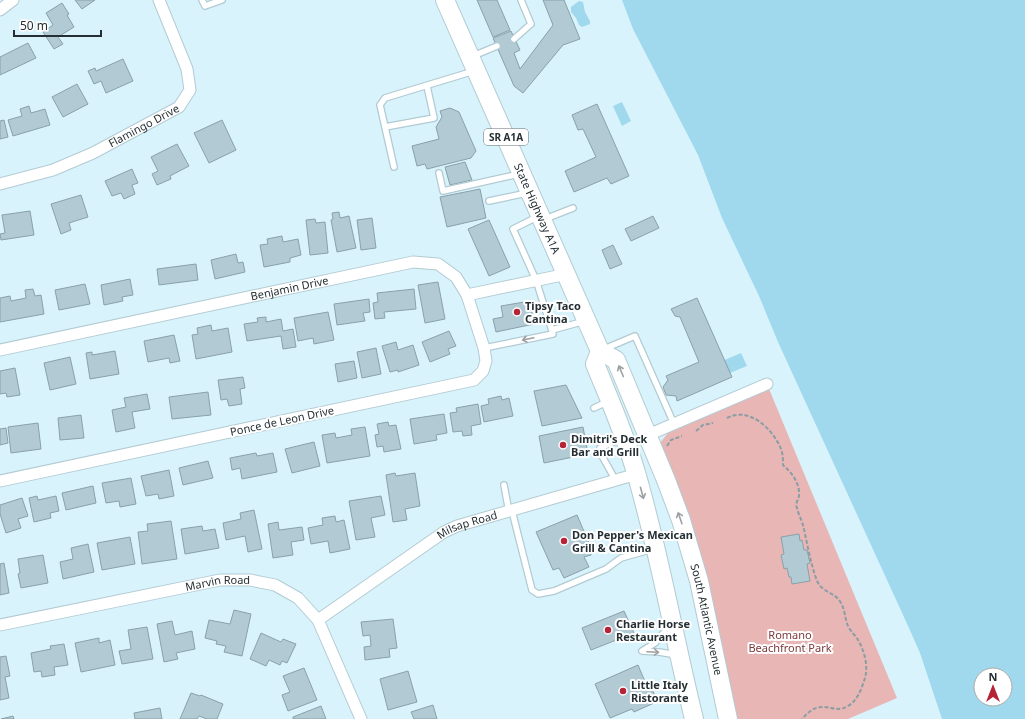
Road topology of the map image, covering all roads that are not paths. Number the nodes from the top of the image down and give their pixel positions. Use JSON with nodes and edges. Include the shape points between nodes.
{"nodes":[{"id":1,"x":13,"y":0,"type":"edge"},
{"id":2,"x":159,"y":0,"type":"edge"},
{"id":3,"x":202,"y":0,"type":"edge"},
{"id":4,"x":222,"y":0,"type":"edge"},
{"id":5,"x":445,"y":0,"type":"edge"},
{"id":6,"x":521,"y":0,"type":"edge"},
{"id":7,"x":0,"y":10,"type":"edge"},
{"id":8,"x":514,"y":39,"type":"dead end"},
{"id":9,"x":497,"y":46,"type":"dead end"},
{"id":10,"x":474,"y":64,"type":"junction"},
{"id":11,"x":427,"y":86,"type":"junction"},
{"id":12,"x":385,"y":127,"type":"junction"},
{"id":13,"x":394,"y":167,"type":"dead end"},
{"id":14,"x":439,"y":173,"type":"dead end"},
{"id":15,"x":522,"y":173,"type":"junction"},
{"id":16,"x":0,"y":184,"type":"edge"},
{"id":17,"x":531,"y":192,"type":"junction"},
{"id":18,"x":488,"y":201,"type":"dead end"},
{"id":19,"x":573,"y":208,"type":"dead end"},
{"id":20,"x":542,"y":217,"type":"junction"},
{"id":21,"x":567,"y":274,"type":"junction"},
{"id":22,"x":536,"y":280,"type":"junction"},
{"id":23,"x":467,"y":295,"type":"junction"},
{"id":24,"x":587,"y":320,"type":"junction"},
{"id":25,"x":552,"y":330,"type":"junction"},
{"id":26,"x":484,"y":348,"type":"junction"},
{"id":27,"x":0,"y":350,"type":"edge"},
{"id":28,"x":598,"y":358,"type":"junction"},
{"id":29,"x":767,"y":384,"type":"dead end"},
{"id":30,"x":610,"y":400,"type":"junction"},
{"id":31,"x":594,"y":408,"type":"dead end"},
{"id":32,"x":674,"y":424,"type":"junction"},
{"id":33,"x":648,"y":435,"type":"junction"},
{"id":34,"x":625,"y":437,"type":"junction"},
{"id":35,"x":637,"y":474,"type":"junction"},
{"id":36,"x":0,"y":481,"type":"edge"},
{"id":37,"x":616,"y":481,"type":"junction"},
{"id":38,"x":504,"y":485,"type":"dead end"},
{"id":39,"x":510,"y":511,"type":"junction"},
{"id":40,"x":656,"y":548,"type":"junction"},
{"id":41,"x":318,"y":620,"type":"junction"},
{"id":42,"x":672,"y":622,"type":"junction"},
{"id":43,"x":0,"y":625,"type":"edge"},
{"id":44,"x":680,"y":656,"type":"junction"},
{"id":45,"x":362,"y":719,"type":"edge"},
{"id":46,"x":694,"y":719,"type":"edge"},
{"id":47,"x":728,"y":719,"type":"edge"}],
"edges":[{"from":1,"to":7,"type":"street"},
{"from":2,"to":16,"type":"street","name":"Flamingo Drive","via":[[187,68],[190,90],[178,107],[93,153],[53,170]]},
{"from":3,"to":4,"type":"lane","via":[[205,6]]},
{"from":5,"to":10,"type":"main road","name":"State Highway A1A","number":"SR A1A"},
{"from":6,"to":8,"type":"lane","via":[[531,24]]},
{"from":9,"to":10,"type":"lane"},
{"from":10,"to":11,"type":"lane"},
{"from":10,"to":15,"type":"main road","name":"State Highway A1A","number":"SR A1A"},
{"from":11,"to":12,"type":"lane","via":[[385,98],[380,105]]},
{"from":11,"to":12,"type":"lane","via":[[434,118]]},
{"from":12,"to":13,"type":"lane"},
{"from":14,"to":15,"type":"lane","via":[[443,190]]},
{"from":15,"to":17,"type":"main road","name":"State Highway A1A","number":"SR A1A"},
{"from":17,"to":18,"type":"lane"},
{"from":17,"to":20,"type":"main road","name":"State Highway A1A","number":"SR A1A"},
{"from":19,"to":20,"type":"lane"},
{"from":20,"to":21,"type":"main road","name":"State Highway A1A","number":"SR A1A"},
{"from":20,"to":22,"type":"lane","via":[[513,229]]},
{"from":21,"to":22,"type":"street"},
{"from":21,"to":24,"type":"main road","name":"State Highway A1A","number":"SR A1A"},
{"from":22,"to":23,"type":"street"},
{"from":22,"to":25,"type":"lane"},
{"from":23,"to":26,"type":"street","name":"Ponce de Leon Drive"},
{"from":23,"to":27,"type":"street","name":"Benjamin Drive","via":[[456,277],[438,264],[413,262]]},
{"from":24,"to":25,"type":"lane"},
{"from":24,"to":28,"type":"main road","name":"State Highway A1A","number":"SR A1A"},
{"from":25,"to":26,"type":"lane","one_way":true,"via":[[553,334]]},
{"from":26,"to":36,"type":"street","name":"Ponce de Leon Drive","via":[[484,371],[474,380]]},
{"from":28,"to":30,"type":"main road","number":"SR A1A"},
{"from":28,"to":32,"type":"lane","via":[[635,336]]},
{"from":28,"to":33,"type":"main road","name":"South Atlantic Avenue","via":[[616,360]]},
{"from":29,"to":32,"type":"street"},
{"from":30,"to":31,"type":"lane"},
{"from":30,"to":34,"type":"main road","number":"SR A1A"},
{"from":32,"to":33,"type":"street"},
{"from":47,"to":33,"type":"main road","name":"South Atlantic Avenue","one_way":true,"via":[[699,581],[681,520]]},
{"from":34,"to":35,"type":"main road","number":"SR A1A"},
{"from":34,"to":37,"type":"lane","via":[[600,448]]},
{"from":35,"to":37,"type":"street","name":"Milsap Road"},
{"from":35,"to":40,"type":"main road","number":"SR A1A","one_way":true},
{"from":37,"to":39,"type":"street","name":"Milsap Road"},
{"from":38,"to":39,"type":"lane"},
{"from":39,"to":40,"type":"lane","via":[[532,590],[538,594],[554,591],[606,569],[621,558]]},
{"from":39,"to":41,"type":"street","name":"Milsap Road","via":[[444,532]]},
{"from":40,"to":42,"type":"main road","number":"SR A1A"},
{"from":41,"to":43,"type":"street","name":"Marvin Road","via":[[298,598],[275,585],[250,580],[220,580]]},
{"from":41,"to":45,"type":"street","name":"Marvin Road"},
{"from":42,"to":44,"type":"main road","number":"SR A1A"},
{"from":42,"to":44,"type":"lane","one_way":true,"via":[[655,643],[642,651]]},
{"from":44,"to":46,"type":"main road","number":"SR A1A"}]}
